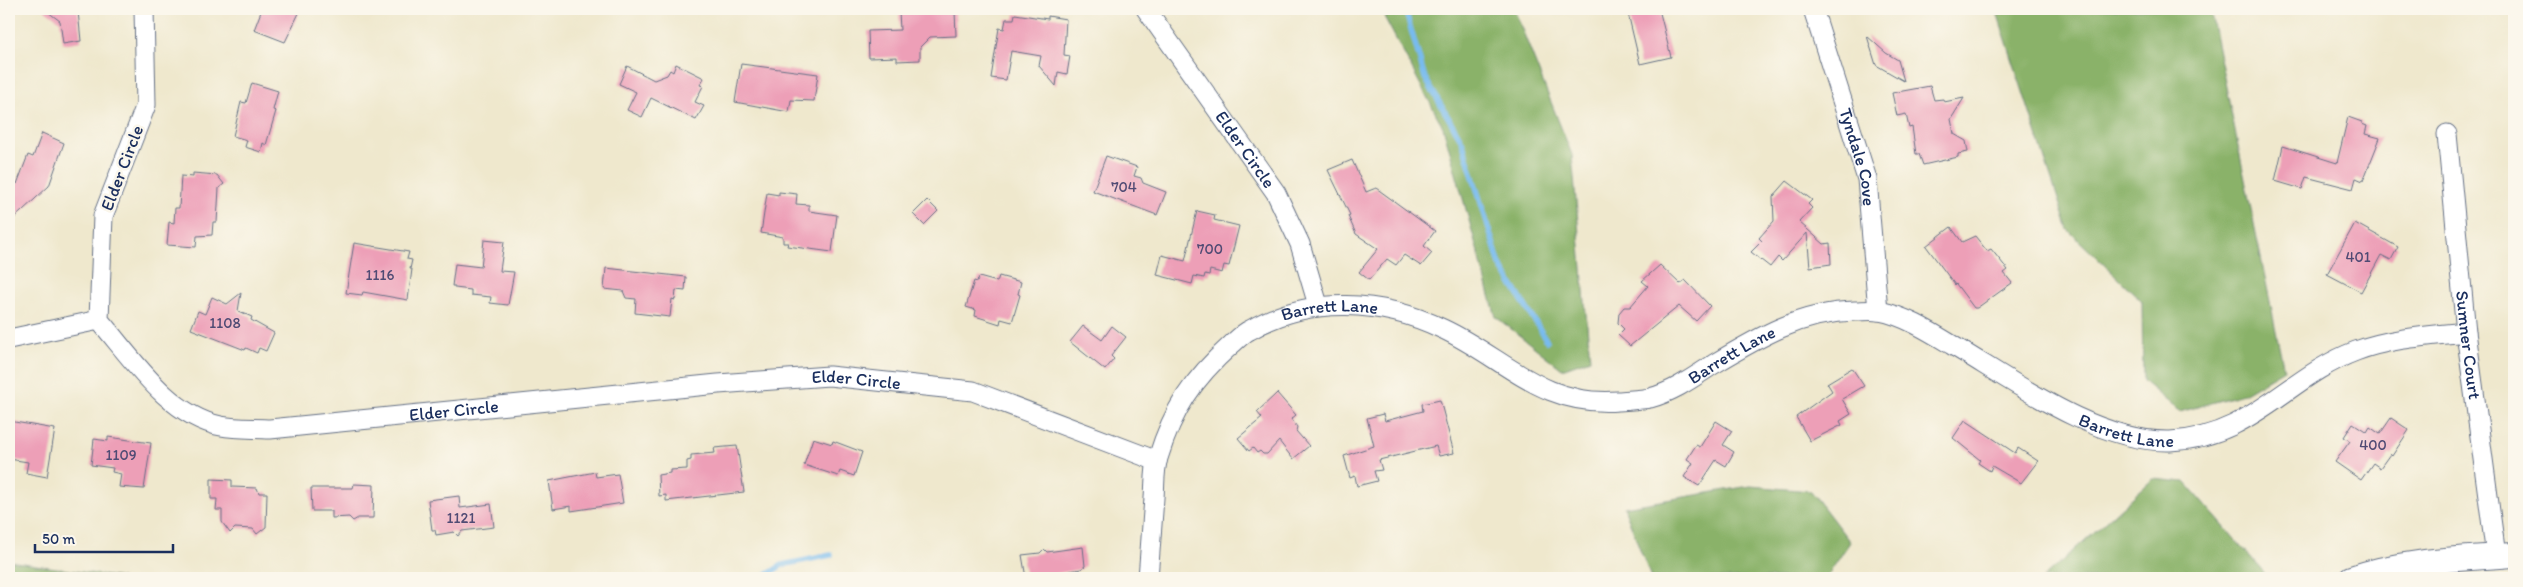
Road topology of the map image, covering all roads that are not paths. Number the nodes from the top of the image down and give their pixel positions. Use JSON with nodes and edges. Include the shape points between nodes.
{"nodes":[{"id":1,"x":144,"y":9,"type":"edge"},
{"id":2,"x":1146,"y":9,"type":"edge"},
{"id":3,"x":1813,"y":9,"type":"edge"},
{"id":4,"x":2447,"y":134,"type":"dead end"},
{"id":5,"x":1318,"y":306,"type":"junction"},
{"id":6,"x":1878,"y":311,"type":"junction"},
{"id":7,"x":99,"y":320,"type":"junction"},
{"id":8,"x":2466,"y":332,"type":"junction"},
{"id":9,"x":9,"y":339,"type":"edge"},
{"id":10,"x":1157,"y":461,"type":"junction"},
{"id":11,"x":2505,"y":556,"type":"edge"},
{"id":12,"x":1148,"y":578,"type":"edge"},
{"id":13,"x":2351,"y":578,"type":"edge"}],
"edges":[{"from":1,"to":7,"type":"street","name":"Elder Circle","via":[[146,105],[103,216]]},
{"from":2,"to":5,"type":"street","name":"Elder Circle","via":[[1276,193],[1300,244]]},
{"from":3,"to":6,"type":"street","name":"Tyndale Cove","via":[[1867,178]]},
{"from":4,"to":8,"type":"street","name":"Sumner Court"},
{"from":5,"to":6,"type":"street","name":"Barrett Lane","via":[[1374,306],[1408,315],[1444,329],[1544,390],[1581,400],[1612,401],[1650,398],[1679,386],[1779,327],[1803,318],[1836,312]]},
{"from":5,"to":10,"type":"street","name":"Barrett Lane","via":[[1248,330],[1211,364],[1185,394]]},
{"from":6,"to":8,"type":"street","name":"Barrett Lane","via":[[1928,331],[2102,430],[2132,438],[2167,441],[2198,438],[2233,426],[2317,371],[2354,352],[2391,341]]},
{"from":7,"to":9,"type":"street"},
{"from":7,"to":10,"type":"street","name":"Elder Circle","via":[[170,400],[188,414],[220,426],[270,429],[718,384],[830,376],[974,391]]},
{"from":8,"to":11,"type":"street","name":"Sumner Court"},
{"from":10,"to":12,"type":"street","name":"Barrett Lane"},
{"from":11,"to":13,"type":"street","via":[[2418,563]]}]}
